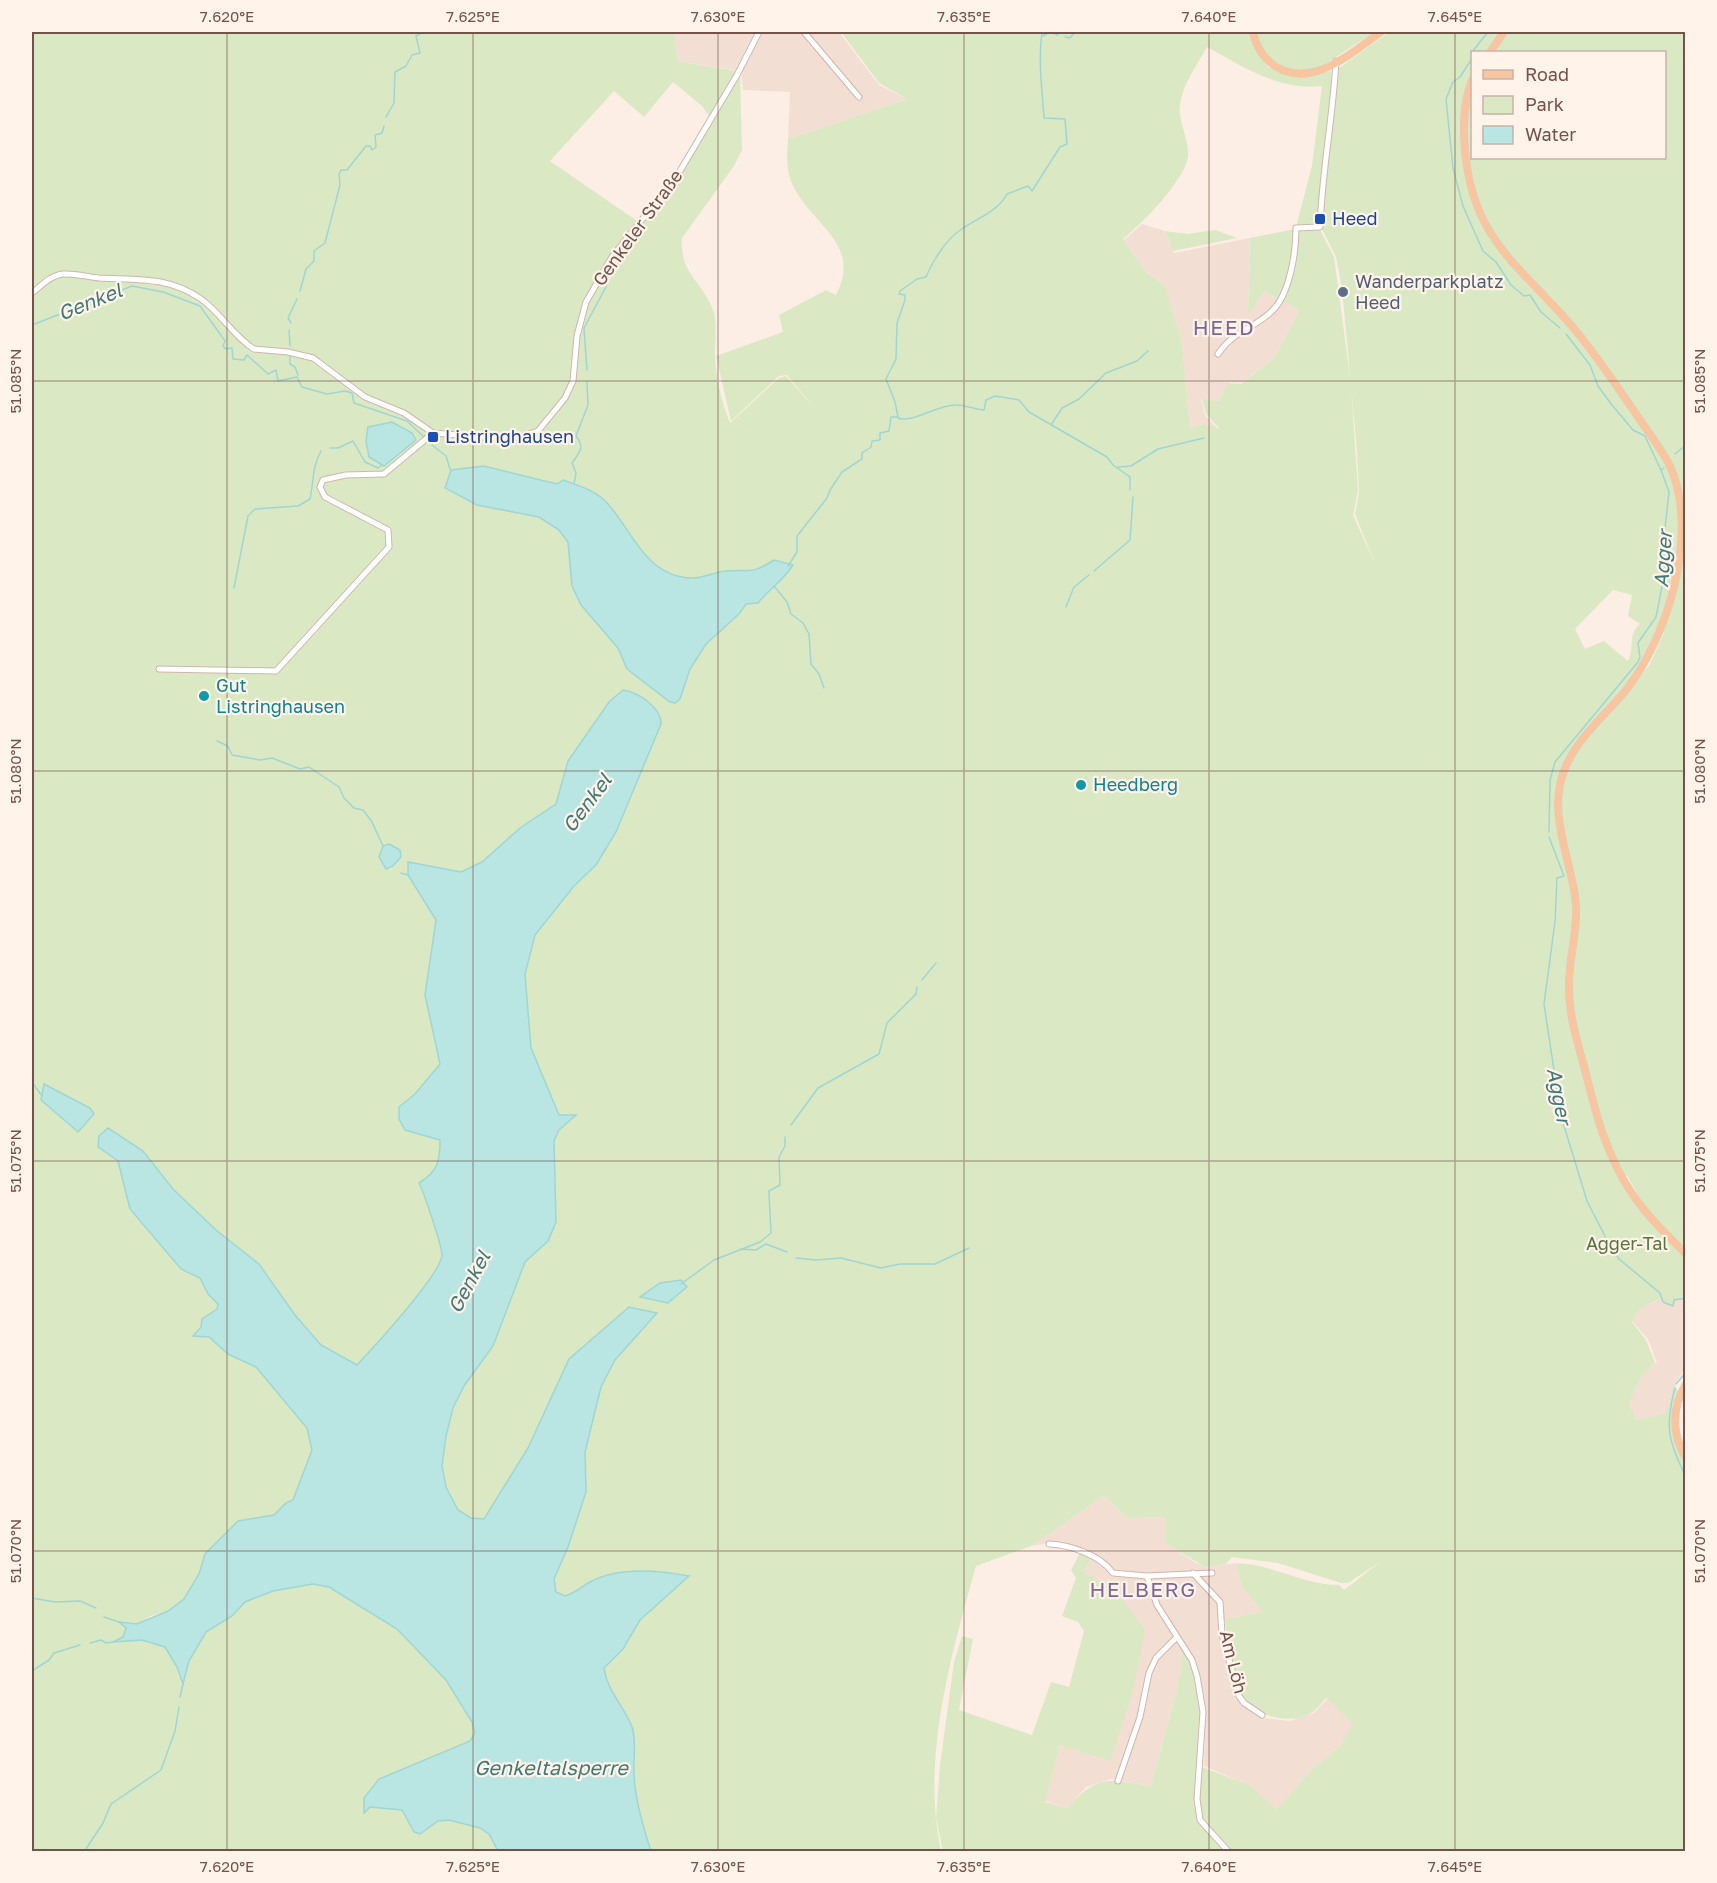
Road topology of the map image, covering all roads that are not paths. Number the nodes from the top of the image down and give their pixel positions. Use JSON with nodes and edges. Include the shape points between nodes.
{"nodes":[{"id":1,"x":759,"y":32,"type":"edge"},
{"id":2,"x":804,"y":32,"type":"edge"},
{"id":3,"x":1253,"y":32,"type":"edge"},
{"id":4,"x":1381,"y":32,"type":"edge"},
{"id":5,"x":1504,"y":32,"type":"edge"},
{"id":6,"x":1491,"y":51,"type":"edge"},
{"id":7,"x":1336,"y":61,"type":"junction"},
{"id":8,"x":1471,"y":86,"type":"edge"},
{"id":9,"x":859,"y":98,"type":"dead end"},
{"id":10,"x":32,"y":293,"type":"edge"},
{"id":11,"x":1218,"y":354,"type":"dead end"},
{"id":12,"x":433,"y":433,"type":"junction"},
{"id":13,"x":159,"y":669,"type":"dead end"},
{"id":14,"x":1686,"y":1254,"type":"edge"},
{"id":15,"x":1684,"y":1387,"type":"edge"},
{"id":16,"x":1686,"y":1458,"type":"edge"},
{"id":17,"x":1049,"y":1544,"type":"dead end"},
{"id":18,"x":1192,"y":1573,"type":"junction"},
{"id":19,"x":1212,"y":1573,"type":"dead end"},
{"id":20,"x":1147,"y":1575,"type":"junction"},
{"id":21,"x":1176,"y":1638,"type":"junction"},
{"id":22,"x":1262,"y":1715,"type":"dead end"},
{"id":23,"x":1118,"y":1781,"type":"dead end"},
{"id":24,"x":1228,"y":1851,"type":"edge"}],
"edges":[{"from":1,"to":12,"type":"street","name":"Genkeler Straße","via":[[677,176],[612,257],[586,302],[576,336],[573,381],[565,398],[538,431],[520,437]]},
{"from":2,"to":9,"type":"street"},
{"from":3,"to":7,"type":"main road","via":[[1262,54],[1287,72],[1310,73]]},
{"from":4,"to":7,"type":"main road"},
{"from":5,"to":6,"type":"main road"},
{"from":7,"to":11,"type":"street","via":[[1320,227],[1296,228],[1295,258],[1281,300],[1271,313],[1225,343]]},
{"from":8,"to":14,"type":"main road","via":[[1465,105],[1464,142],[1473,198],[1483,223],[1503,253],[1599,361],[1662,452],[1678,494],[1681,534],[1677,566],[1660,632],[1635,678],[1570,757],[1560,783],[1558,804],[1576,908],[1569,980],[1571,1013],[1595,1108],[1607,1147],[1622,1177],[1644,1210]]},
{"from":10,"to":12,"type":"street","via":[[54,276],[64,274],[138,278],[175,285],[214,309],[254,349],[313,358],[365,398],[404,413]]},
{"from":12,"to":13,"type":"street","via":[[384,474],[323,480],[320,487],[325,497],[388,530],[389,547],[276,671]]},
{"from":15,"to":16,"type":"main road","via":[[1675,1420],[1677,1441]]},
{"from":17,"to":20,"type":"street","via":[[1073,1548],[1105,1563],[1113,1573]]},
{"from":18,"to":19,"type":"street"},
{"from":18,"to":20,"type":"street"},
{"from":18,"to":22,"type":"street","name":"Am Löh","via":[[1220,1602],[1222,1634],[1239,1696]]},
{"from":20,"to":21,"type":"street","via":[[1154,1598]]},
{"from":21,"to":23,"type":"street","via":[[1156,1658],[1149,1673],[1140,1718]]},
{"from":21,"to":24,"type":"street","via":[[1192,1660],[1203,1712],[1197,1799],[1200,1820]]}]}
